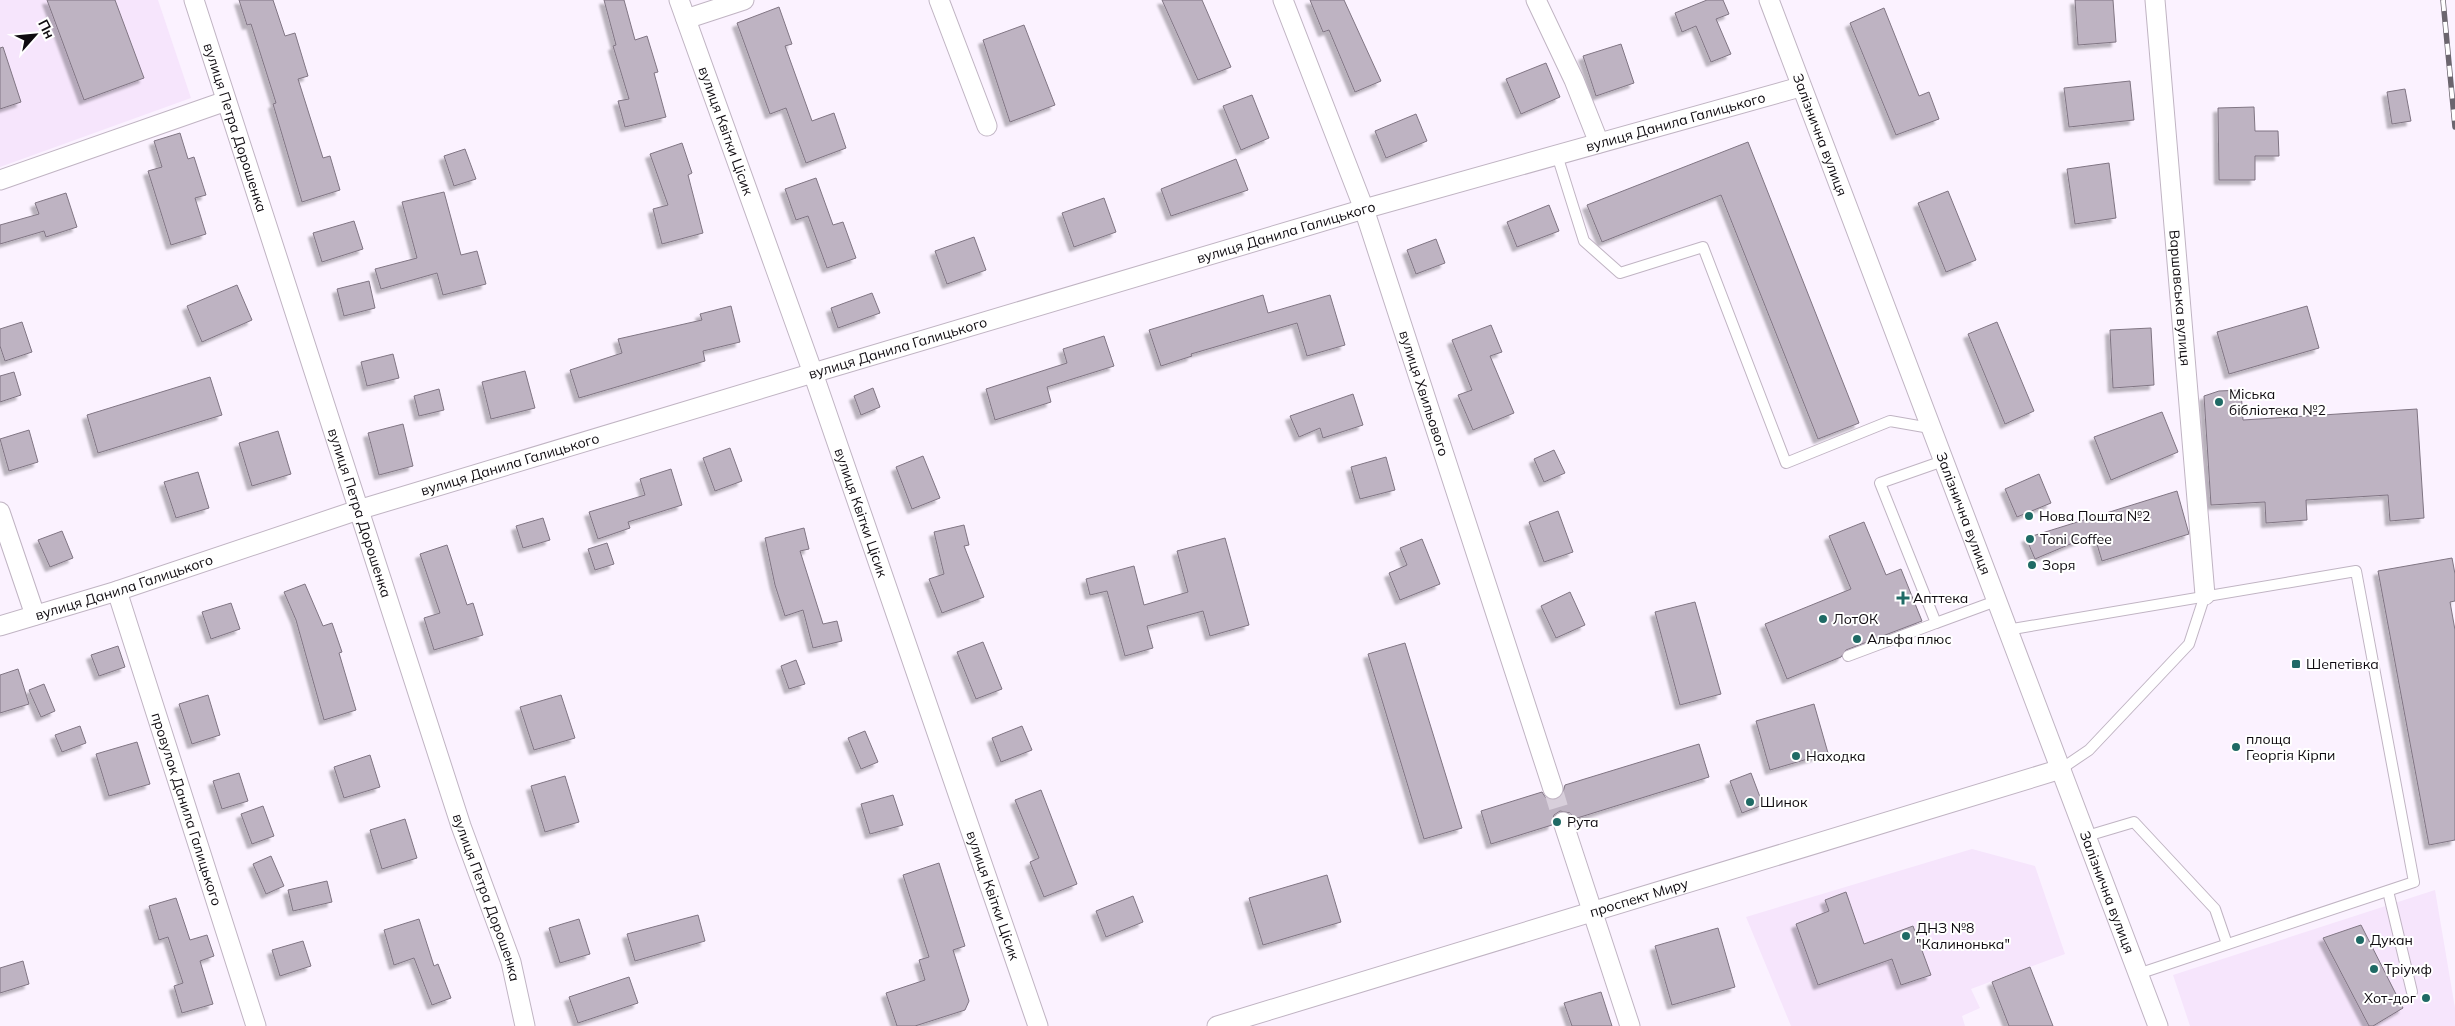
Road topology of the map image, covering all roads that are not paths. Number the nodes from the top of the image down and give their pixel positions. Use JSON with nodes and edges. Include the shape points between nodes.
{"nodes":[{"id":1,"x":194,"y":0,"type":"edge"},
{"id":2,"x":679,"y":0,"type":"edge"},
{"id":3,"x":744,"y":0,"type":"edge"},
{"id":4,"x":939,"y":0,"type":"edge"},
{"id":5,"x":1283,"y":0,"type":"edge"},
{"id":6,"x":1536,"y":0,"type":"edge"},
{"id":7,"x":1769,"y":0,"type":"edge"},
{"id":8,"x":2155,"y":0,"type":"edge"},
{"id":9,"x":686,"y":19,"type":"junction"},
{"id":10,"x":1800,"y":87,"type":"junction"},
{"id":11,"x":226,"y":101,"type":"junction"},
{"id":12,"x":987,"y":126,"type":"dead end"},
{"id":13,"x":1599,"y":143,"type":"junction"},
{"id":14,"x":1557,"y":155,"type":"junction"},
{"id":15,"x":0,"y":180,"type":"edge"},
{"id":16,"x":1364,"y":209,"type":"junction"},
{"id":17,"x":813,"y":373,"type":"junction"},
{"id":18,"x":1930,"y":428,"type":"junction"},
{"id":19,"x":1943,"y":462,"type":"junction"},
{"id":20,"x":358,"y":510,"type":"junction"},
{"id":21,"x":0,"y":512,"type":"edge"},
{"id":22,"x":117,"y":591,"type":"junction"},
{"id":23,"x":2205,"y":595,"type":"junction"},
{"id":24,"x":1996,"y":601,"type":"junction"},
{"id":25,"x":35,"y":615,"type":"junction"},
{"id":26,"x":1936,"y":623,"type":"junction"},
{"id":27,"x":0,"y":626,"type":"edge"},
{"id":28,"x":2007,"y":630,"type":"junction"},
{"id":29,"x":1848,"y":656,"type":"dead end"},
{"id":30,"x":2061,"y":769,"type":"junction"},
{"id":31,"x":1553,"y":789,"type":"tunnel mouth"},
{"id":32,"x":1563,"y":822,"type":"tunnel mouth"},
{"id":33,"x":2087,"y":836,"type":"junction"},
{"id":34,"x":2388,"y":891,"type":"junction"},
{"id":35,"x":1592,"y":912,"type":"junction"},
{"id":36,"x":2227,"y":944,"type":"junction"},
{"id":37,"x":2138,"y":974,"type":"junction"},
{"id":38,"x":2412,"y":992,"type":"dead end"},
{"id":39,"x":256,"y":1026,"type":"edge"},
{"id":40,"x":525,"y":1026,"type":"edge"},
{"id":41,"x":1038,"y":1026,"type":"edge"},
{"id":42,"x":1216,"y":1026,"type":"edge"},
{"id":43,"x":1630,"y":1026,"type":"edge"},
{"id":44,"x":2158,"y":1026,"type":"edge"}],
"edges":[{"from":1,"to":11,"type":"street","name":"вулиця Петра Дорошенка"},
{"from":2,"to":9,"type":"street","name":"вулиця Квітки Цісик"},
{"from":3,"to":9,"type":"street"},
{"from":4,"to":12,"type":"street"},
{"from":5,"to":16,"type":"street","name":"вулиця Хвильового"},
{"from":6,"to":13,"type":"street","via":[[1574,80]]},
{"from":7,"to":10,"type":"street","name":"Залізнична вулиця"},
{"from":8,"to":23,"type":"street","name":"Варшавська вулиця"},
{"from":9,"to":17,"type":"street","name":"вулиця Квітки Цісик"},
{"from":10,"to":13,"type":"street","name":"вулиця Данила Галицького"},
{"from":10,"to":18,"type":"street","name":"Залізнична вулиця"},
{"from":11,"to":15,"type":"street"},
{"from":11,"to":20,"type":"street","name":"вулиця Петра Дорошенка"},
{"from":13,"to":14,"type":"street","name":"вулиця Данила Галицького"},
{"from":14,"to":16,"type":"street","name":"вулиця Данила Галицького"},
{"from":14,"to":18,"type":"lane","via":[[1584,241],[1620,273],[1703,247],[1786,463],[1890,421]]},
{"from":16,"to":17,"type":"street","name":"вулиця Данила Галицького"},
{"from":16,"to":31,"type":"street","name":"вулиця Хвильового"},
{"from":17,"to":20,"type":"street","name":"вулиця Данила Галицького"},
{"from":17,"to":41,"type":"street","name":"вулиця Квітки Цісик"},
{"from":18,"to":19,"type":"street","name":"Залізнична вулиця"},
{"from":19,"to":24,"type":"street","name":"Залізнична вулиця"},
{"from":19,"to":26,"type":"lane","via":[[1880,483]]},
{"from":20,"to":22,"type":"street","name":"вулиця Данила Галицького"},
{"from":20,"to":40,"type":"street","name":"вулиця Петра Дорошенка","via":[[461,826],[511,962]]},
{"from":21,"to":25,"type":"street"},
{"from":22,"to":25,"type":"street","name":"вулиця Данила Галицького"},
{"from":22,"to":39,"type":"street","name":"провулок Данила Галицького"},
{"from":23,"to":28,"type":"lane"},
{"from":23,"to":30,"type":"lane","via":[[2189,644],[2089,750]]},
{"from":23,"to":34,"type":"lane","via":[[2356,571],[2414,882]]},
{"from":24,"to":26,"type":"lane"},
{"from":24,"to":28,"type":"street","name":"Залізнична вулиця"},
{"from":25,"to":27,"type":"street","name":"вулиця Данила Галицького"},
{"from":26,"to":29,"type":"lane"},
{"from":28,"to":30,"type":"street","name":"Залізнична вулиця"},
{"from":30,"to":33,"type":"street","name":"Залізнична вулиця"},
{"from":30,"to":35,"type":"street","name":"проспект Миру"},
{"from":32,"to":35,"type":"street"},
{"from":33,"to":36,"type":"lane","via":[[2134,822],[2215,909]]},
{"from":33,"to":37,"type":"street","name":"Залізнична вулиця"},
{"from":34,"to":36,"type":"lane"},
{"from":34,"to":38,"type":"lane"},
{"from":35,"to":42,"type":"street","name":"проспект Миру"},
{"from":35,"to":43,"type":"street"},
{"from":36,"to":37,"type":"lane"},
{"from":37,"to":44,"type":"street","name":"Залізнична вулиця"}]}
